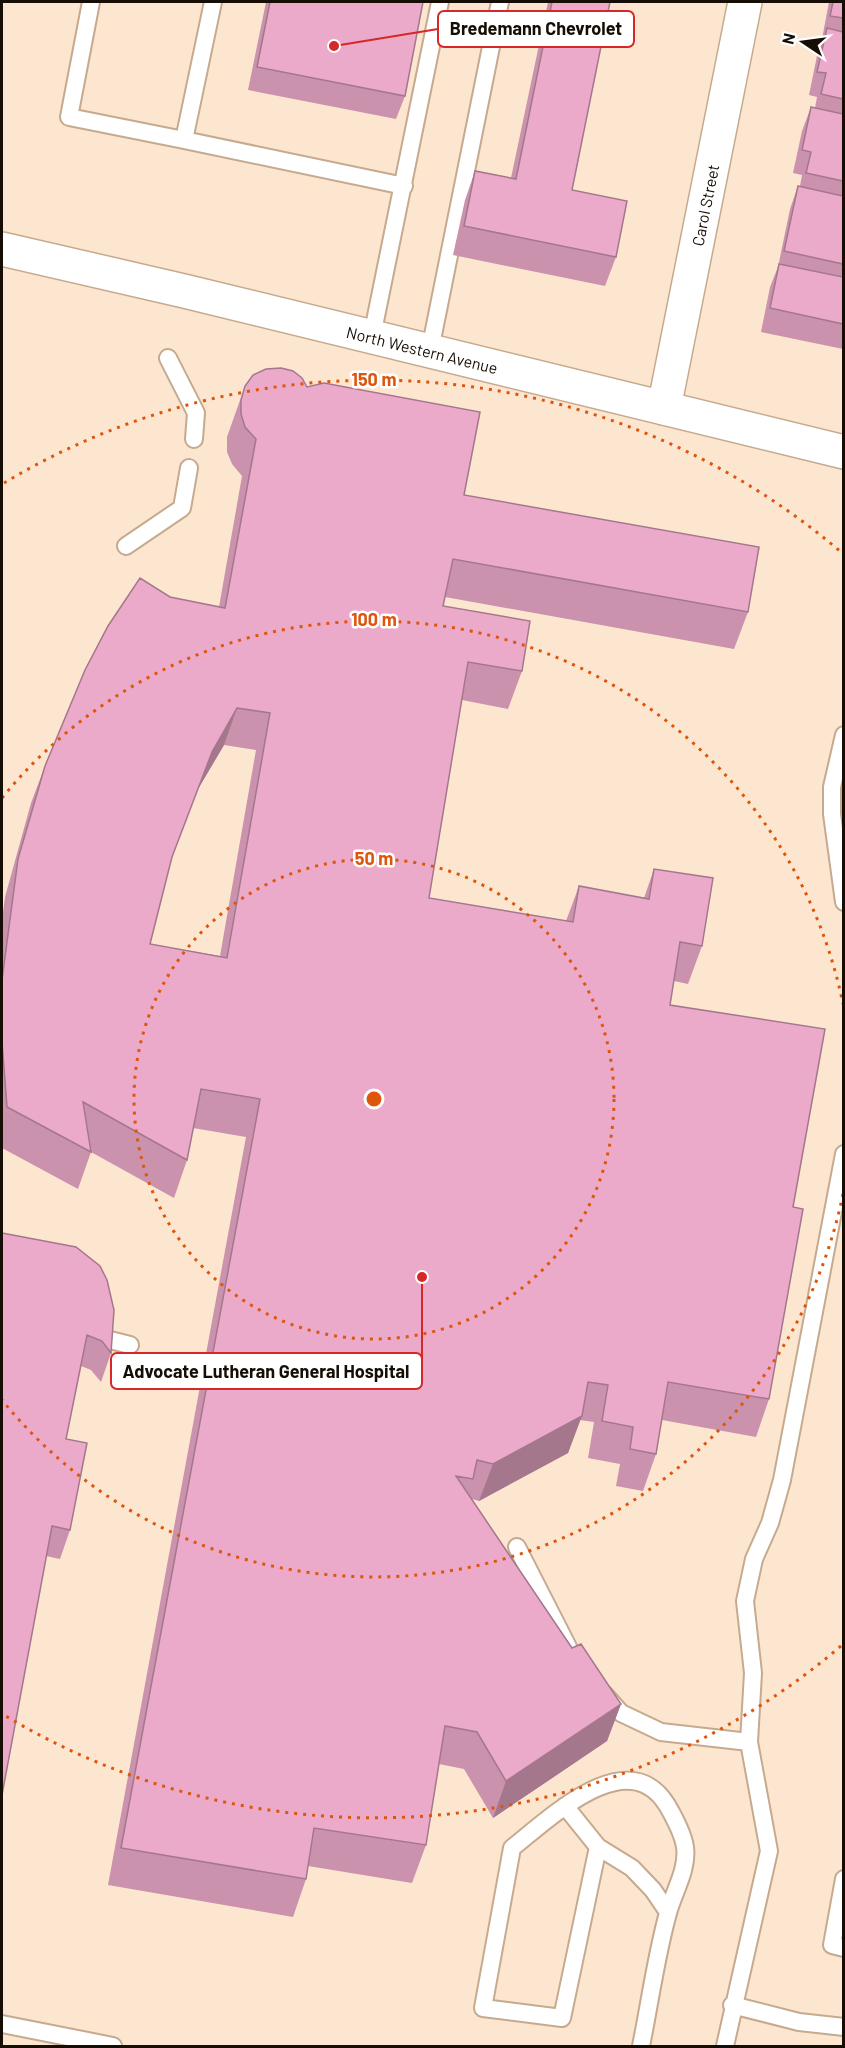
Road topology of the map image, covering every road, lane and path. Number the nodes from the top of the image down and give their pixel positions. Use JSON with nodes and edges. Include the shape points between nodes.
{"nodes":[{"id":1,"x":91,"y":2,"type":"edge"},
{"id":2,"x":213,"y":2,"type":"edge"},
{"id":3,"x":440,"y":2,"type":"edge"},
{"id":4,"x":500,"y":2,"type":"edge"},
{"id":5,"x":745,"y":2,"type":"edge"},
{"id":6,"x":184,"y":140,"type":"junction"},
{"id":7,"x":404,"y":186,"type":"junction"},
{"id":8,"x":2,"y":249,"type":"edge"},
{"id":9,"x":372,"y":336,"type":"junction"},
{"id":10,"x":430,"y":350,"type":"junction"},
{"id":11,"x":168,"y":358,"type":"dead end"},
{"id":12,"x":664,"y":408,"type":"junction"},
{"id":13,"x":194,"y":439,"type":"dead end"},
{"id":14,"x":843,"y":452,"type":"edge"},
{"id":15,"x":189,"y":468,"type":"dead end"},
{"id":16,"x":126,"y":546,"type":"dead end"},
{"id":17,"x":843,"y":735,"type":"edge"},
{"id":18,"x":843,"y":902,"type":"edge"},
{"id":19,"x":843,"y":1154,"type":"edge"},
{"id":20,"x":73,"y":1332,"type":"edge"},
{"id":21,"x":130,"y":1346,"type":"dead end"},
{"id":22,"x":517,"y":1547,"type":"dead end"},
{"id":23,"x":580,"y":1664,"type":"edge"},
{"id":24,"x":593,"y":1681,"type":"edge"},
{"id":25,"x":749,"y":1742,"type":"junction"},
{"id":26,"x":565,"y":1806,"type":"junction"},
{"id":27,"x":598,"y":1846,"type":"junction"},
{"id":28,"x":843,"y":1879,"type":"edge"},
{"id":29,"x":668,"y":1912,"type":"junction"},
{"id":30,"x":843,"y":1948,"type":"edge"},
{"id":31,"x":732,"y":2005,"type":"junction"},
{"id":32,"x":2,"y":2024,"type":"edge"},
{"id":33,"x":843,"y":2027,"type":"edge"},
{"id":34,"x":113,"y":2046,"type":"edge"},
{"id":35,"x":641,"y":2046,"type":"edge"},
{"id":36,"x":724,"y":2046,"type":"edge"}],
"edges":[{"from":1,"to":6,"type":"lane","via":[[69,117]]},
{"from":2,"to":6,"type":"lane"},
{"from":3,"to":7,"type":"lane"},
{"from":4,"to":10,"type":"lane"},
{"from":5,"to":12,"type":"street","name":"Carol Street"},
{"from":6,"to":7,"type":"lane"},
{"from":7,"to":9,"type":"lane"},
{"from":8,"to":9,"type":"street","name":"North Western Avenue"},
{"from":9,"to":10,"type":"street","name":"North Western Avenue"},
{"from":10,"to":12,"type":"street","name":"North Western Avenue"},
{"from":11,"to":13,"type":"lane","via":[[196,413]]},
{"from":12,"to":14,"type":"street","name":"North Western Avenue"},
{"from":15,"to":16,"type":"lane","via":[[182,508]]},
{"from":17,"to":18,"type":"lane","via":[[832,787],[832,814]]},
{"from":19,"to":25,"type":"lane","via":[[782,1480],[770,1523],[754,1559],[745,1601],[753,1673]]},
{"from":20,"to":21,"type":"lane"},
{"from":22,"to":23,"type":"lane"},
{"from":24,"to":25,"type":"lane","via":[[621,1713],[661,1732]]},
{"from":25,"to":31,"type":"lane","via":[[769,1851]]},
{"from":26,"to":27,"type":"lane"},
{"from":26,"to":27,"type":"lane","via":[[512,1848],[483,2008],[562,2018]]},
{"from":26,"to":29,"type":"lane","via":[[609,1782],[629,1779],[658,1790],[685,1847],[682,1877]]},
{"from":27,"to":29,"type":"lane","via":[[632,1868]]},
{"from":28,"to":30,"type":"lane","via":[[832,1945]]},
{"from":29,"to":35,"type":"lane"},
{"from":31,"to":33,"type":"lane","via":[[799,2022]]},
{"from":31,"to":36,"type":"lane"},
{"from":32,"to":34,"type":"lane"}]}
